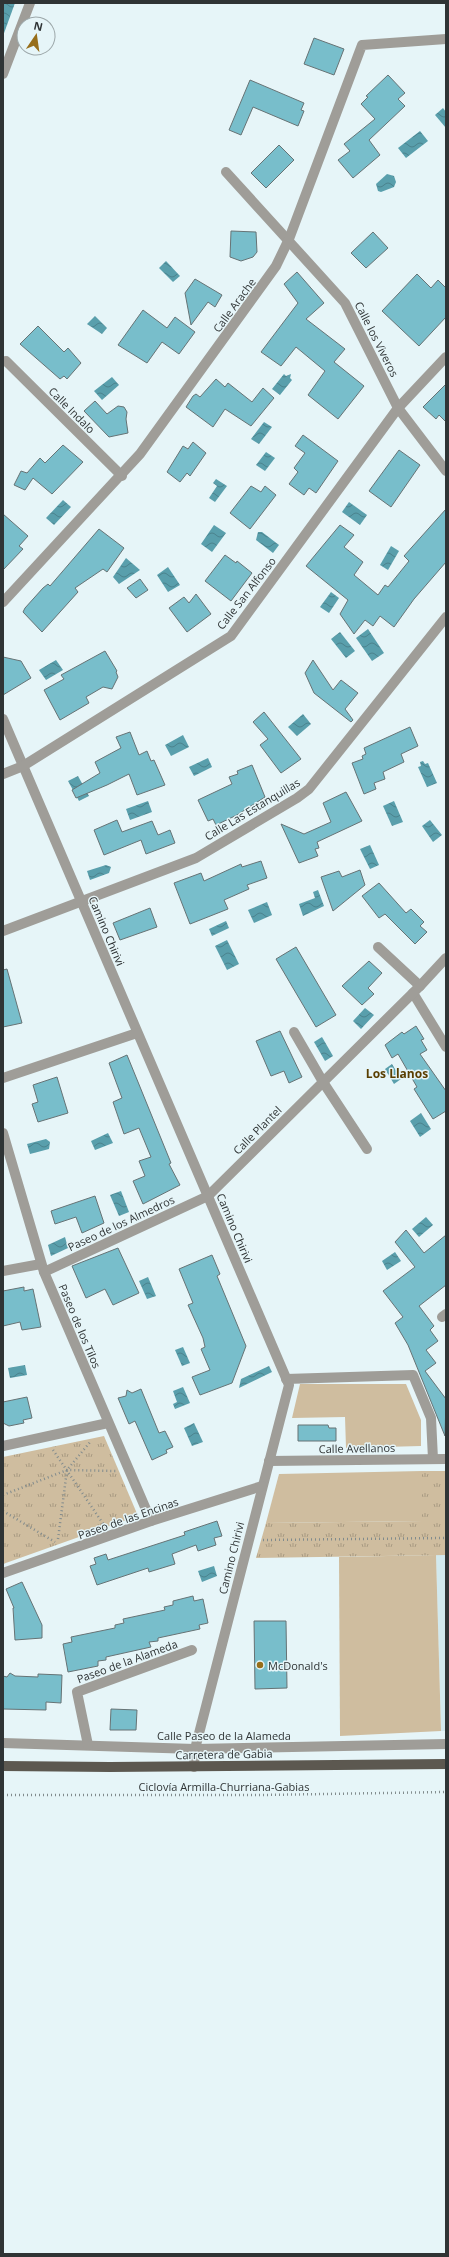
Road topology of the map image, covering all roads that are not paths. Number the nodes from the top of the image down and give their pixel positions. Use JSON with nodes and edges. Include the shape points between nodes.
{"nodes":[{"id":1,"x":30,"y":3,"type":"edge"},
{"id":2,"x":446,"y":39,"type":"edge"},
{"id":3,"x":3,"y":74,"type":"edge"},
{"id":4,"x":226,"y":172,"type":"dead end"},
{"id":5,"x":289,"y":239,"type":"junction"},
{"id":6,"x":446,"y":357,"type":"edge"},
{"id":7,"x":6,"y":361,"type":"dead end"},
{"id":8,"x":398,"y":408,"type":"junction"},
{"id":9,"x":446,"y":471,"type":"edge"},
{"id":10,"x":122,"y":476,"type":"junction"},
{"id":11,"x":3,"y":602,"type":"edge"},
{"id":12,"x":446,"y":617,"type":"edge"},
{"id":13,"x":3,"y":719,"type":"edge"},
{"id":14,"x":23,"y":766,"type":"junction"},
{"id":15,"x":3,"y":774,"type":"edge"},
{"id":16,"x":81,"y":902,"type":"junction"},
{"id":17,"x":3,"y":931,"type":"edge"},
{"id":18,"x":378,"y":947,"type":"dead end"},
{"id":19,"x":446,"y":958,"type":"edge"},
{"id":20,"x":417,"y":989,"type":"junction"},
{"id":21,"x":294,"y":1032,"type":"dead end"},
{"id":22,"x":137,"y":1033,"type":"junction"},
{"id":23,"x":446,"y":1047,"type":"edge"},
{"id":24,"x":3,"y":1078,"type":"edge"},
{"id":25,"x":323,"y":1082,"type":"junction"},
{"id":26,"x":3,"y":1133,"type":"edge"},
{"id":27,"x":367,"y":1148,"type":"dead end"},
{"id":28,"x":208,"y":1196,"type":"junction"},
{"id":29,"x":42,"y":1268,"type":"junction"},
{"id":30,"x":3,"y":1271,"type":"edge"},
{"id":31,"x":286,"y":1379,"type":"junction"},
{"id":32,"x":108,"y":1423,"type":"junction"},
{"id":33,"x":3,"y":1446,"type":"edge"},
{"id":34,"x":433,"y":1459,"type":"junction"},
{"id":35,"x":446,"y":1459,"type":"edge"},
{"id":36,"x":268,"y":1462,"type":"junction"},
{"id":37,"x":262,"y":1486,"type":"junction"},
{"id":38,"x":151,"y":1522,"type":"junction"},
{"id":39,"x":3,"y":1573,"type":"edge"},
{"id":40,"x":192,"y":1650,"type":"dead end"},
{"id":41,"x":3,"y":1743,"type":"edge"},
{"id":42,"x":446,"y":1744,"type":"edge"},
{"id":43,"x":88,"y":1745,"type":"junction"},
{"id":44,"x":195,"y":1749,"type":"junction"},
{"id":45,"x":446,"y":1764,"type":"edge"},
{"id":46,"x":3,"y":1766,"type":"edge"},
{"id":47,"x":194,"y":1767,"type":"junction"}],
"edges":[{"from":1,"to":3,"type":"street"},
{"from":2,"to":5,"type":"street","name":"Calle Arache","via":[[362,45]]},
{"from":4,"to":5,"type":"street","name":"Calle los Viveros"},
{"from":5,"to":8,"type":"street","name":"Calle los Viveros","via":[[345,303]]},
{"from":5,"to":10,"type":"street","name":"Calle Arache","via":[[276,266]]},
{"from":6,"to":8,"type":"street","name":"Calle San Alfonso"},
{"from":7,"to":10,"type":"street","name":"Calle Indalo"},
{"from":8,"to":9,"type":"street","name":"Calle los Viveros"},
{"from":8,"to":14,"type":"street","name":"Calle San Alfonso","via":[[231,636]]},
{"from":10,"to":11,"type":"street","name":"Calle Arache"},
{"from":12,"to":16,"type":"street","name":"Calle Las Estanquillas","via":[[309,789],[196,858]]},
{"from":13,"to":14,"type":"street","name":"Camino Chirivi"},
{"from":14,"to":15,"type":"street","name":"Calle San Alfonso"},
{"from":14,"to":16,"type":"street","name":"Camino Chirivi"},
{"from":16,"to":17,"type":"street","name":"Calle Las Estanquillas"},
{"from":16,"to":22,"type":"street","name":"Camino Chirivi"},
{"from":18,"to":20,"type":"street"},
{"from":19,"to":20,"type":"street","name":"Calle Plantel"},
{"from":20,"to":23,"type":"street"},
{"from":20,"to":25,"type":"street","name":"Calle Plantel"},
{"from":21,"to":25,"type":"street"},
{"from":22,"to":24,"type":"street"},
{"from":22,"to":28,"type":"street","name":"Camino Chirivi"},
{"from":25,"to":27,"type":"street"},
{"from":25,"to":28,"type":"street","name":"Calle Plantel"},
{"from":26,"to":29,"type":"street","name":"Paseo de los Tilos"},
{"from":28,"to":29,"type":"street","name":"Paseo de los Almedros"},
{"from":28,"to":31,"type":"street","name":"Camino Chirivi"},
{"from":29,"to":30,"type":"street","name":"Paseo de los Almedros"},
{"from":29,"to":32,"type":"street","name":"Paseo de los Tilos"},
{"from":31,"to":34,"type":"street","via":[[413,1375],[431,1418]]},
{"from":31,"to":36,"type":"street","name":"Camino Chirivi","via":[[289,1385]]},
{"from":32,"to":33,"type":"street"},
{"from":32,"to":38,"type":"street","name":"Paseo de los Tilos"},
{"from":34,"to":35,"type":"street","name":"Calle Avellanos"},
{"from":34,"to":36,"type":"street","name":"Calle Avellanos"},
{"from":36,"to":37,"type":"street","name":"Camino Chirivi"},
{"from":37,"to":38,"type":"street","name":"Paseo de las Encinas"},
{"from":37,"to":44,"type":"street","name":"Camino Chirivi"},
{"from":38,"to":39,"type":"street","name":"Paseo de las Encinas"},
{"from":40,"to":43,"type":"street","name":"Paseo de la Alameda","via":[[77,1692]]},
{"from":41,"to":43,"type":"street","name":"Calle Paseo de la Alameda"},
{"from":42,"to":44,"type":"street","name":"Calle Paseo de la Alameda"},
{"from":43,"to":44,"type":"street","name":"Calle Paseo de la Alameda"},
{"from":44,"to":47,"type":"street","name":"Camino Chirivi"},
{"from":45,"to":47,"type":"main road","name":"Carretera de Gabia"},
{"from":46,"to":47,"type":"main road","name":"Carretera de Gabia"}]}
